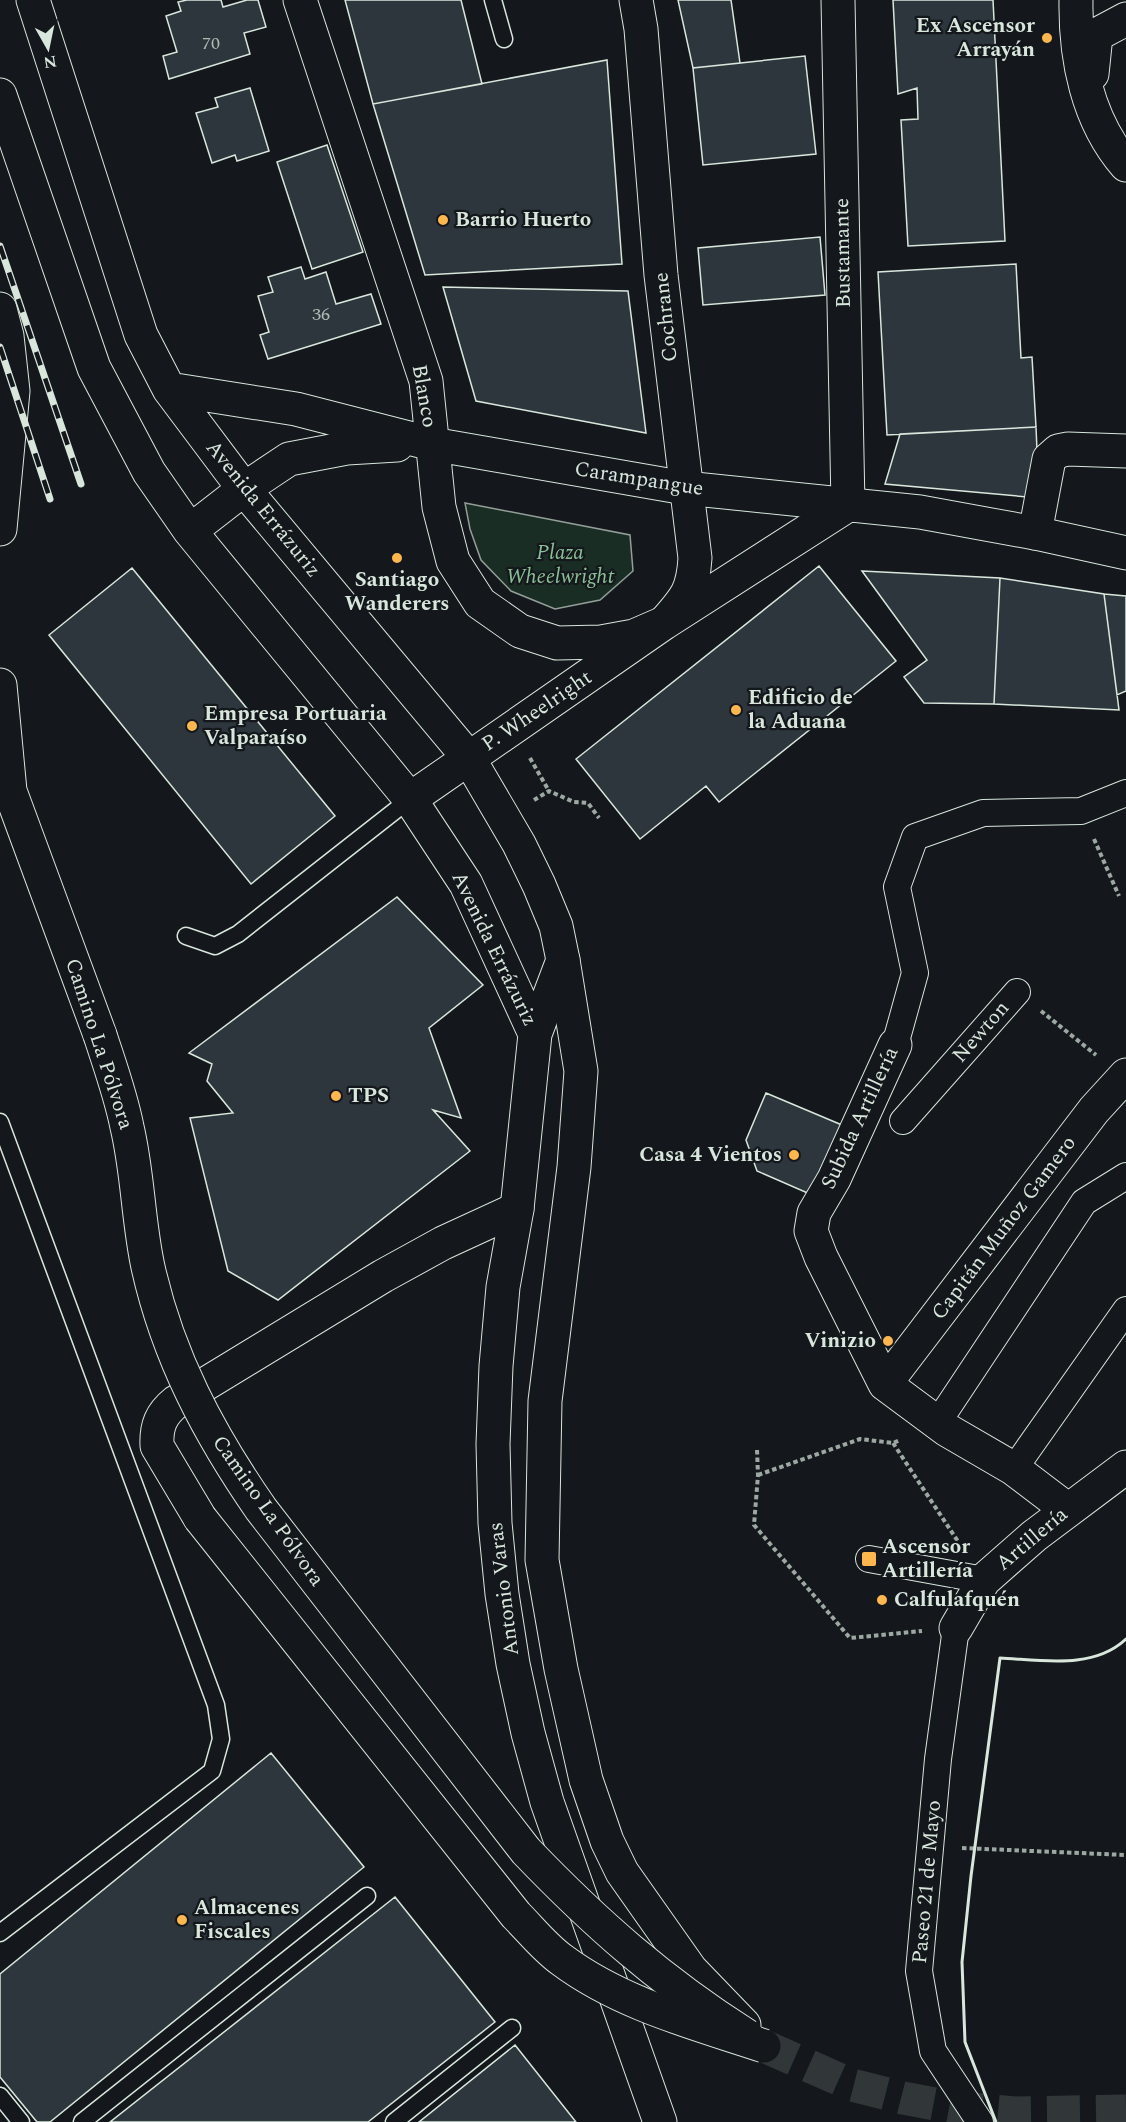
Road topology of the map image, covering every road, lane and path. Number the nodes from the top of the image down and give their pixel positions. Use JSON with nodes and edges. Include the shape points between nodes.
{"nodes":[{"id":1,"x":33,"y":0,"type":"edge"},
{"id":2,"x":300,"y":0,"type":"edge"},
{"id":3,"x":493,"y":0,"type":"edge"},
{"id":4,"x":636,"y":0,"type":"edge"},
{"id":5,"x":838,"y":0,"type":"edge"},
{"id":6,"x":1076,"y":0,"type":"edge"},
{"id":7,"x":1126,"y":19,"type":"edge"},
{"id":8,"x":504,"y":39,"type":"dead end"},
{"id":9,"x":0,"y":95,"type":"edge"},
{"id":10,"x":1089,"y":96,"type":"junction"},
{"id":11,"x":1126,"y":165,"type":"edge"},
{"id":12,"x":0,"y":309,"type":"edge"},
{"id":13,"x":169,"y":389,"type":"junction"},
{"id":14,"x":432,"y":444,"type":"junction"},
{"id":15,"x":1126,"y":451,"type":"edge"},
{"id":16,"x":685,"y":488,"type":"junction"},
{"id":17,"x":244,"y":489,"type":"junction"},
{"id":18,"x":848,"y":505,"type":"junction"},
{"id":19,"x":0,"y":530,"type":"edge"},
{"id":20,"x":190,"y":531,"type":"junction"},
{"id":21,"x":1035,"y":533,"type":"junction"},
{"id":22,"x":1126,"y":553,"type":"edge"},
{"id":23,"x":664,"y":624,"type":"junction"},
{"id":24,"x":0,"y":685,"type":"edge"},
{"id":25,"x":0,"y":745,"type":"edge"},
{"id":26,"x":468,"y":757,"type":"junction"},
{"id":27,"x":530,"y":758,"type":"dead end"},
{"id":28,"x":5,"y":781,"type":"edge"},
{"id":29,"x":549,"y":791,"type":"junction"},
{"id":30,"x":1126,"y":793,"type":"edge"},
{"id":31,"x":410,"y":799,"type":"junction"},
{"id":32,"x":530,"y":802,"type":"dead end"},
{"id":33,"x":1082,"y":811,"type":"junction"},
{"id":34,"x":599,"y":818,"type":"dead end"},
{"id":35,"x":1119,"y":896,"type":"dead end"},
{"id":36,"x":186,"y":936,"type":"dead end"},
{"id":37,"x":563,"y":960,"type":"junction"},
{"id":38,"x":1017,"y":992,"type":"joint"},
{"id":39,"x":535,"y":1034,"type":"junction"},
{"id":40,"x":895,"y":1045,"type":"joint"},
{"id":41,"x":1125,"y":1076,"type":"edge"},
{"id":42,"x":903,"y":1121,"type":"dead end"},
{"id":43,"x":0,"y":1122,"type":"edge"},
{"id":44,"x":1126,"y":1176,"type":"edge"},
{"id":45,"x":517,"y":1209,"type":"junction"},
{"id":46,"x":1126,"y":1310,"type":"edge"},
{"id":47,"x":885,"y":1384,"type":"junction"},
{"id":48,"x":938,"y":1422,"type":"junction"},
{"id":49,"x":860,"y":1439,"type":"dead end"},
{"id":50,"x":893,"y":1443,"type":"dead end"},
{"id":51,"x":757,"y":1450,"type":"dead end"},
{"id":52,"x":1126,"y":1467,"type":"edge"},
{"id":53,"x":1014,"y":1468,"type":"junction"},
{"id":54,"x":758,"y":1475,"type":"junction"},
{"id":55,"x":1068,"y":1510,"type":"junction"},
{"id":56,"x":868,"y":1559,"type":"dead end"},
{"id":57,"x":984,"y":1580,"type":"junction"},
{"id":58,"x":956,"y":1628,"type":"junction"},
{"id":59,"x":930,"y":1847,"type":"junction"},
{"id":60,"x":1126,"y":1855,"type":"edge"},
{"id":61,"x":367,"y":1896,"type":"dead end"},
{"id":62,"x":0,"y":1933,"type":"edge"},
{"id":63,"x":512,"y":2028,"type":"dead end"},
{"id":64,"x":764,"y":2046,"type":"junction"},
{"id":65,"x":0,"y":2096,"type":"edge"},
{"id":66,"x":21,"y":2122,"type":"edge"},
{"id":67,"x":82,"y":2122,"type":"edge"},
{"id":68,"x":394,"y":2122,"type":"edge"},
{"id":69,"x":660,"y":2122,"type":"edge"},
{"id":70,"x":980,"y":2122,"type":"edge"}],
"edges":[{"from":1,"to":13,"type":"main road","name":"Avenida Errázuriz","via":[[141,335]]},
{"from":2,"to":14,"type":"main road","name":"Blanco","via":[[426,381]]},
{"from":3,"to":8,"type":"lane"},
{"from":4,"to":16,"type":"main road","name":"Cochrane"},
{"from":5,"to":18,"type":"main road","name":"Bustamante"},
{"from":6,"to":10,"type":"main road","via":[[1080,58]]},
{"from":7,"to":10,"type":"main road","via":[[1096,35]]},
{"from":9,"to":20,"type":"main road","name":"Avenida Errázuriz","via":[[94,368],[149,472]]},
{"from":10,"to":11,"type":"main road","via":[[1102,131]]},
{"from":12,"to":19,"type":"main road","via":[[13,391]]},
{"from":13,"to":14,"type":"main road","name":"Carampangue","via":[[296,409]]},
{"from":13,"to":17,"type":"main road","name":"Avenida Errázuriz"},
{"from":14,"to":16,"type":"main road","name":"Carampangue"},
{"from":14,"to":17,"type":"main road","name":"Carampangue","via":[[347,448],[289,459]]},
{"from":14,"to":23,"type":"main road","name":"Blanco","via":[[438,507],[453,561],[480,603],[520,631],[557,644],[634,636]]},
{"from":15,"to":21,"type":"main road","via":[[1068,449],[1049,459]]},
{"from":16,"to":18,"type":"main road","name":"Carampangue"},
{"from":16,"to":23,"type":"main road","name":"Cochrane","via":[[694,576],[687,597]]},
{"from":17,"to":20,"type":"main road","name":"Carampangue"},
{"from":17,"to":26,"type":"main road","name":"Avenida Errázuriz"},
{"from":18,"to":21,"type":"main road","name":"Carampangue","via":[[920,512]]},
{"from":18,"to":23,"type":"main road"},
{"from":20,"to":31,"type":"main road","name":"Avenida Errázuriz"},
{"from":21,"to":22,"type":"main road","name":"Carampangue"},
{"from":23,"to":26,"type":"main road","name":"P. Wheelright"},
{"from":24,"to":28,"type":"main road","name":"Camino La Pólvora"},
{"from":25,"to":28,"type":"lane"},
{"from":26,"to":31,"type":"main road","name":"P. Wheelright"},
{"from":26,"to":37,"type":"main road","name":"Avenida Errázuriz","via":[[539,885],[556,926]]},
{"from":27,"to":29,"type":"path"},
{"from":28,"to":64,"type":"main road","name":"Camino La Pólvora","bridge":true,"via":[[117,1085],[128,1128],[148,1268],[160,1313],[200,1411],[228,1461],[526,1851],[626,1948],[716,2016]]},
{"from":29,"to":32,"type":"path"},
{"from":29,"to":34,"type":"path","via":[[588,803]]},
{"from":30,"to":33,"type":"street","name":"Subida Artillería"},
{"from":31,"to":36,"type":"lane","via":[[238,934],[215,946]]},
{"from":31,"to":39,"type":"main road","name":"Avenida Errázuriz","via":[[466,884]]},
{"from":33,"to":35,"type":"path"},
{"from":33,"to":40,"type":"street","name":"Subida Artillería","via":[[983,813],[915,837],[897,887],[915,973]]},
{"from":37,"to":39,"type":"main road","name":"Avenida Errázuriz"},
{"from":37,"to":64,"type":"main road","via":[[581,1071],[574,1167],[545,1401],[542,1560],[561,1669],[586,1780],[622,1872],[692,1970]]},
{"from":38,"to":41,"type":"path","name":"Newton"},
{"from":38,"to":42,"type":"street","name":"Newton"},
{"from":39,"to":45,"type":"main road","name":"Antonio Varas"},
{"from":40,"to":47,"type":"main road","name":"Subida Artillería","via":[[834,1179],[814,1213],[811,1232]]},
{"from":41,"to":47,"type":"main road","name":"Capitán Muñoz Gamero","via":[[1094,1110]]},
{"from":43,"to":62,"type":"lane","via":[[216,1705],[221,1739],[212,1771]]},
{"from":44,"to":48,"type":"street","via":[[1084,1202]]},
{"from":45,"to":64,"type":"main road","bridge":true,"via":[[383,1276],[176,1402],[165,1410],[159,1422],[157,1446],[200,1518],[516,1915],[560,1959],[594,1982],[635,2002]]},
{"from":45,"to":69,"type":"main road","name":"Antonio Varas","via":[[503,1287],[493,1444],[495,1523],[513,1664],[548,1802]]},
{"from":46,"to":53,"type":"street"},
{"from":47,"to":48,"type":"main road","name":"Subida Artillería"},
{"from":48,"to":53,"type":"main road","name":"Subida Artillería"},
{"from":49,"to":54,"type":"path"},
{"from":50,"to":57,"type":"path"},
{"from":51,"to":54,"type":"path"},
{"from":52,"to":55,"type":"main road","name":"Artillería"},
{"from":53,"to":55,"type":"main road","name":"Subida Artillería"},
{"from":54,"to":58,"type":"path","via":[[754,1526],[850,1638]]},
{"from":55,"to":57,"type":"main road","name":"Artillería"},
{"from":56,"to":57,"type":"street"},
{"from":57,"to":58,"type":"main road","name":"Artillería"},
{"from":58,"to":59,"type":"street","name":"Paseo 21 de Mayo"},
{"from":59,"to":60,"type":"path"},
{"from":59,"to":70,"type":"street","name":"Paseo 21 de Mayo","via":[[919,1971],[933,2051]]},
{"from":61,"to":67,"type":"lane"},
{"from":63,"to":68,"type":"lane"},
{"from":65,"to":66,"type":"lane"}]}
